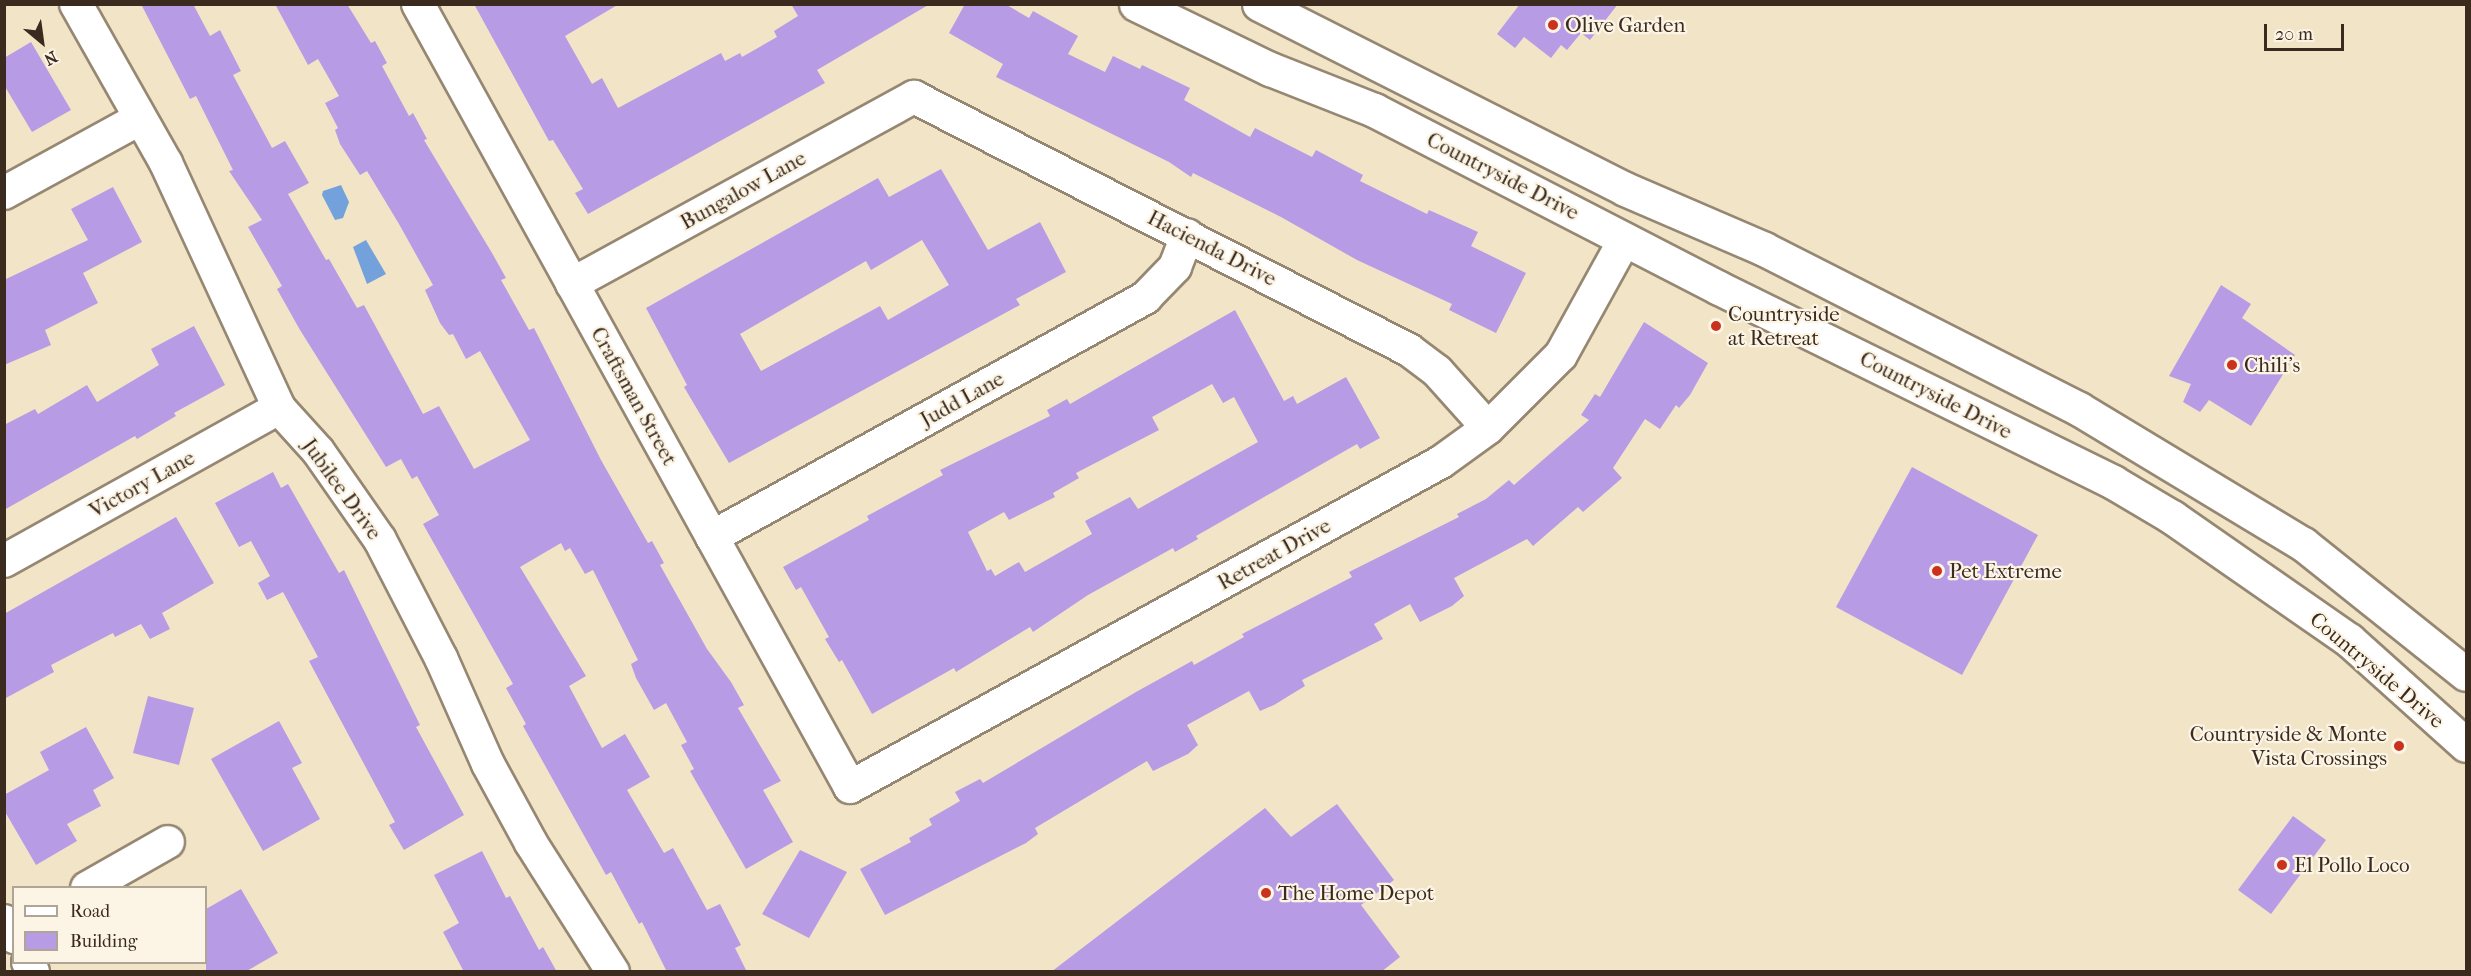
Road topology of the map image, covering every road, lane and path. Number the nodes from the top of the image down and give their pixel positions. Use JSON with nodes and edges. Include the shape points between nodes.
{"nodes":[{"id":1,"x":76,"y":4,"type":"edge"},
{"id":2,"x":418,"y":4,"type":"edge"},
{"id":3,"x":1136,"y":4,"type":"edge"},
{"id":4,"x":1259,"y":4,"type":"edge"},
{"id":5,"x":914,"y":97,"type":"joint"},
{"id":6,"x":139,"y":119,"type":"junction"},
{"id":7,"x":4,"y":193,"type":"edge"},
{"id":8,"x":1187,"y":235,"type":"junction"},
{"id":9,"x":1625,"y":239,"type":"junction"},
{"id":10,"x":572,"y":284,"type":"junction"},
{"id":11,"x":279,"y":408,"type":"junction"},
{"id":12,"x":1488,"y":428,"type":"junction"},
{"id":13,"x":712,"y":537,"type":"junction"},
{"id":14,"x":4,"y":561,"type":"edge"},
{"id":15,"x":2466,"y":674,"type":"edge"},
{"id":16,"x":2466,"y":745,"type":"edge"},
{"id":17,"x":850,"y":787,"type":"joint"},
{"id":18,"x":168,"y":842,"type":"dead end"},
{"id":19,"x":91,"y":886,"type":"edge"},
{"id":20,"x":613,"y":972,"type":"edge"}],
"edges":[{"from":1,"to":6,"type":"street","name":"Jubilee Drive"},
{"from":2,"to":10,"type":"street","name":"Craftsman Street"},
{"from":3,"to":9,"type":"street","name":"Countryside Drive","via":[[1270,69],[1374,110]]},
{"from":4,"to":15,"type":"street","name":"Countryside Drive","via":[[1625,189],[1764,249],[2079,409],[2303,544]]},
{"from":5,"to":8,"type":"street","name":"Hacienda Drive"},
{"from":5,"to":10,"type":"street","name":"Bungalow Lane"},
{"from":6,"to":7,"type":"street"},
{"from":6,"to":11,"type":"street","name":"Jubilee Drive","via":[[166,163]]},
{"from":8,"to":12,"type":"street","name":"Hacienda Drive","via":[[1409,350],[1437,371]]},
{"from":8,"to":13,"type":"street","name":"Judd Lane","via":[[1175,267],[1146,297]]},
{"from":9,"to":12,"type":"street","name":"Retreat Drive","via":[[1561,355]]},
{"from":9,"to":16,"type":"street","name":"Countryside Drive","via":[[2112,482],[2172,517],[2349,640]]},
{"from":10,"to":13,"type":"street","name":"Craftsman Street"},
{"from":11,"to":14,"type":"street","name":"Victory Lane"},
{"from":11,"to":20,"type":"street","name":"Jubilee Drive","via":[[318,451],[380,540],[441,658],[488,764],[531,843]]},
{"from":12,"to":17,"type":"street","name":"Retreat Drive","via":[[1431,467]]},
{"from":13,"to":17,"type":"street","name":"Craftsman Street"},
{"from":18,"to":19,"type":"street"}]}
